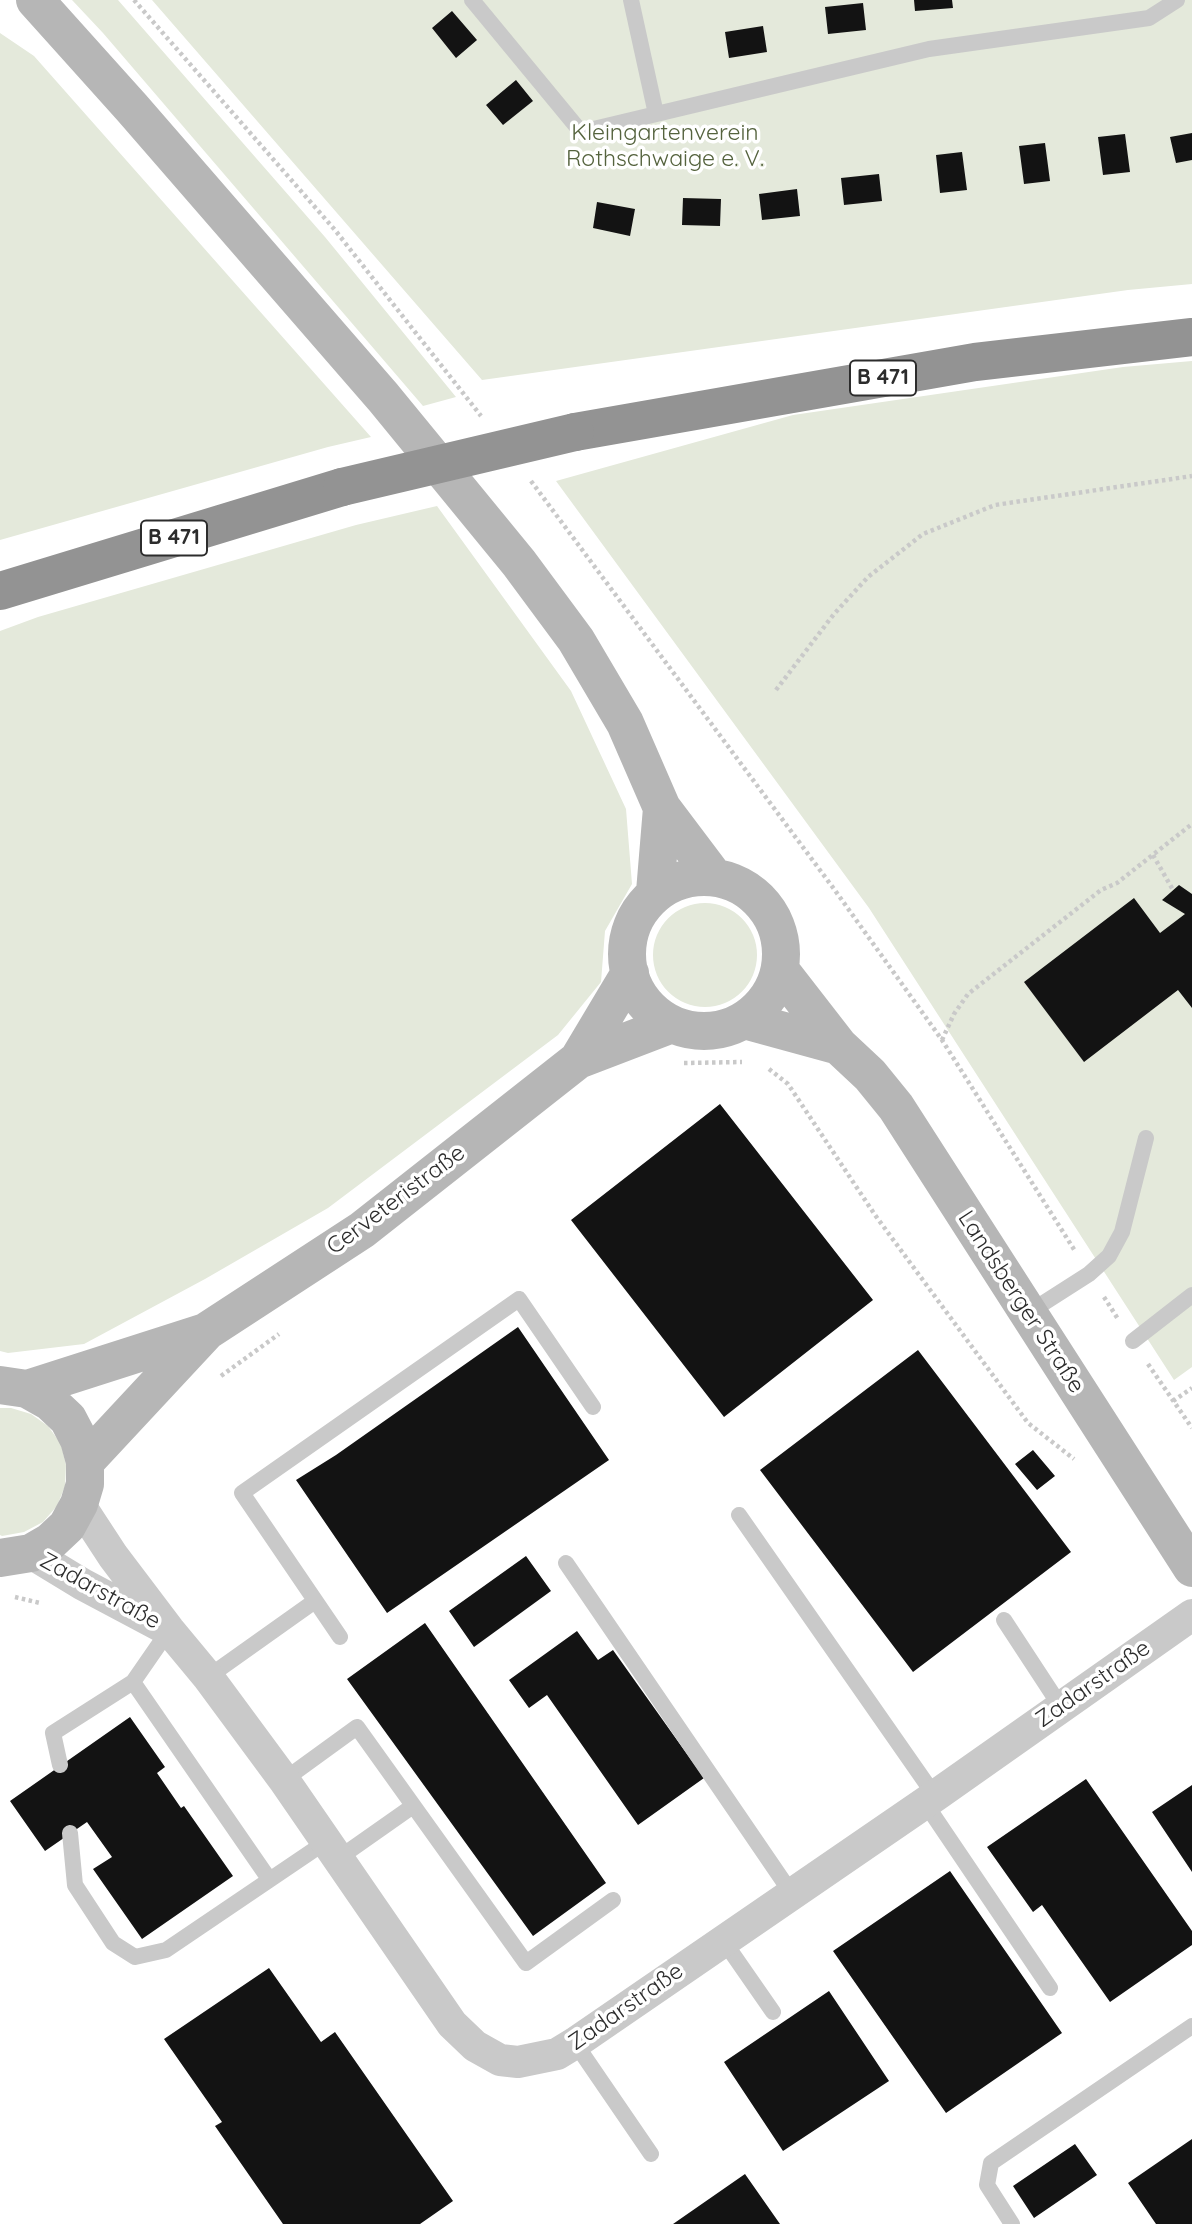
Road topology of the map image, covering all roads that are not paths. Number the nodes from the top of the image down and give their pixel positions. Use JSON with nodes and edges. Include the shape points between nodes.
{"nodes":[{"id":1,"x":472,"y":0,"type":"edge"},
{"id":2,"x":631,"y":0,"type":"edge"},
{"id":3,"x":1177,"y":0,"type":"edge"},
{"id":4,"x":34,"y":6,"type":"edge"},
{"id":5,"x":656,"y":114,"type":"junction"},
{"id":6,"x":1192,"y":337,"type":"edge"},
{"id":7,"x":0,"y":591,"type":"edge"},
{"id":8,"x":662,"y":808,"type":"junction"},
{"id":9,"x":714,"y":877,"type":"junction"},
{"id":10,"x":655,"y":892,"type":"junction"},
{"id":11,"x":780,"y":971,"type":"junction"},
{"id":12,"x":630,"y":973,"type":"junction"},
{"id":13,"x":744,"y":1020,"type":"junction"},
{"id":14,"x":672,"y":1024,"type":"junction"},
{"id":15,"x":839,"y":1046,"type":"junction"},
{"id":16,"x":578,"y":1060,"type":"junction"},
{"id":17,"x":1146,"y":1138,"type":"dead end"},
{"id":18,"x":1192,"y":1295,"type":"edge"},
{"id":19,"x":1028,"y":1313,"type":"junction"},
{"id":20,"x":207,"y":1331,"type":"junction"},
{"id":21,"x":1133,"y":1341,"type":"dead end"},
{"id":22,"x":14,"y":1387,"type":"edge"},
{"id":23,"x":593,"y":1407,"type":"dead end"},
{"id":24,"x":85,"y":1462,"type":"junction"},
{"id":25,"x":79,"y":1504,"type":"junction"},
{"id":26,"x":739,"y":1515,"type":"dead end"},
{"id":27,"x":16,"y":1555,"type":"edge"},
{"id":28,"x":566,"y":1563,"type":"dead end"},
{"id":29,"x":1192,"y":1568,"type":"edge"},
{"id":30,"x":315,"y":1601,"type":"junction"},
{"id":31,"x":1192,"y":1615,"type":"edge"},
{"id":32,"x":1004,"y":1620,"type":"dead end"},
{"id":33,"x":169,"y":1630,"type":"junction"},
{"id":34,"x":340,"y":1637,"type":"dead end"},
{"id":35,"x":208,"y":1677,"type":"junction"},
{"id":36,"x":133,"y":1682,"type":"junction"},
{"id":37,"x":1061,"y":1707,"type":"junction"},
{"id":38,"x":60,"y":1765,"type":"dead end"},
{"id":39,"x":284,"y":1780,"type":"junction"},
{"id":40,"x":930,"y":1800,"type":"junction"},
{"id":41,"x":413,"y":1806,"type":"junction"},
{"id":42,"x":70,"y":1833,"type":"dead end"},
{"id":43,"x":333,"y":1850,"type":"junction"},
{"id":44,"x":269,"y":1879,"type":"junction"},
{"id":45,"x":792,"y":1894,"type":"junction"},
{"id":46,"x":613,"y":1900,"type":"dead end"},
{"id":47,"x":723,"y":1940,"type":"junction"},
{"id":48,"x":1050,"y":1988,"type":"dead end"},
{"id":49,"x":774,"y":2012,"type":"dead end"},
{"id":50,"x":1192,"y":2026,"type":"edge"},
{"id":51,"x":575,"y":2043,"type":"junction"},
{"id":52,"x":651,"y":2154,"type":"dead end"},
{"id":53,"x":1012,"y":2224,"type":"edge"}],
"edges":[{"from":1,"to":5,"type":"lane","via":[[581,132]]},
{"from":2,"to":5,"type":"lane"},
{"from":3,"to":5,"type":"lane","via":[[1149,18],[929,49]]},
{"from":4,"to":8,"type":"street","via":[[141,118],[383,397],[519,563],[576,640],[625,723]]},
{"from":6,"to":7,"type":"highway","number":"B 471","bridge":true,"via":[[975,362],[575,432],[342,487]]},
{"from":8,"to":9,"type":"street"},
{"from":8,"to":10,"type":"street"},
{"from":9,"to":10,"type":"street","via":[[688,878]]},
{"from":9,"to":11,"type":"street","via":[[736,883],[757,898],[773,919],[781,944]]},
{"from":10,"to":12,"type":"street","via":[[630,931],[626,948]]},
{"from":11,"to":13,"type":"street","via":[[766,999]]},
{"from":11,"to":15,"type":"street","name":"Landsberger Straße"},
{"from":12,"to":14,"type":"street","via":[[645,1003]]},
{"from":12,"to":16,"type":"street","name":"Cerveteristraße"},
{"from":13,"to":14,"type":"street","via":[[712,1031]]},
{"from":13,"to":15,"type":"street","name":"Landsberger Straße"},
{"from":14,"to":16,"type":"street","name":"Cerveteristraße"},
{"from":15,"to":19,"type":"street","name":"Landsberger Straße","via":[[897,1107]]},
{"from":16,"to":20,"type":"street","name":"Cerveteristraße","via":[[362,1230]]},
{"from":17,"to":19,"type":"lane","via":[[1122,1232],[1109,1256]]},
{"from":18,"to":21,"type":"lane"},
{"from":19,"to":29,"type":"street","name":"Landsberger Straße"},
{"from":20,"to":22,"type":"street","name":"Cerveteristraße"},
{"from":20,"to":24,"type":"street","name":"Cerveteristraße"},
{"from":22,"to":24,"type":"street","name":"Cerveteristraße","via":[[50,1402],[68,1419]]},
{"from":23,"to":30,"type":"lane","via":[[519,1299],[508,1306],[242,1493]]},
{"from":24,"to":25,"type":"street","name":"Cerveteristraße"},
{"from":25,"to":27,"type":"street","name":"Cerveteristraße","via":[[67,1526],[50,1542]]},
{"from":25,"to":33,"type":"street","name":"Zadarstraße"},
{"from":26,"to":40,"type":"lane"},
{"from":27,"to":33,"type":"street","name":"Zadarstraße"},
{"from":28,"to":45,"type":"lane"},
{"from":30,"to":34,"type":"lane"},
{"from":30,"to":35,"type":"lane"},
{"from":31,"to":37,"type":"street","name":"Zadarstraße"},
{"from":32,"to":37,"type":"lane"},
{"from":33,"to":35,"type":"street","name":"Zadarstraße"},
{"from":33,"to":36,"type":"lane"},
{"from":35,"to":39,"type":"street","name":"Zadarstraße"},
{"from":36,"to":38,"type":"lane","via":[[53,1733]]},
{"from":36,"to":44,"type":"lane"},
{"from":37,"to":40,"type":"street","name":"Zadarstraße"},
{"from":39,"to":41,"type":"lane","via":[[357,1727]]},
{"from":39,"to":43,"type":"street","name":"Zadarstraße"},
{"from":40,"to":45,"type":"street","name":"Zadarstraße"},
{"from":40,"to":48,"type":"lane"},
{"from":41,"to":43,"type":"lane"},
{"from":41,"to":46,"type":"lane","via":[[526,1963]]},
{"from":42,"to":44,"type":"lane","via":[[75,1885],[113,1943],[135,1957],[166,1950]]},
{"from":43,"to":44,"type":"lane"},
{"from":43,"to":51,"type":"street","name":"Zadarstraße","via":[[452,2024],[475,2046],[500,2060],[518,2062],[557,2054]]},
{"from":45,"to":47,"type":"street","name":"Zadarstraße"},
{"from":47,"to":49,"type":"lane"},
{"from":47,"to":51,"type":"street","name":"Zadarstraße"},
{"from":50,"to":53,"type":"lane","via":[[991,2163],[987,2185]]},
{"from":51,"to":52,"type":"lane"}]}
